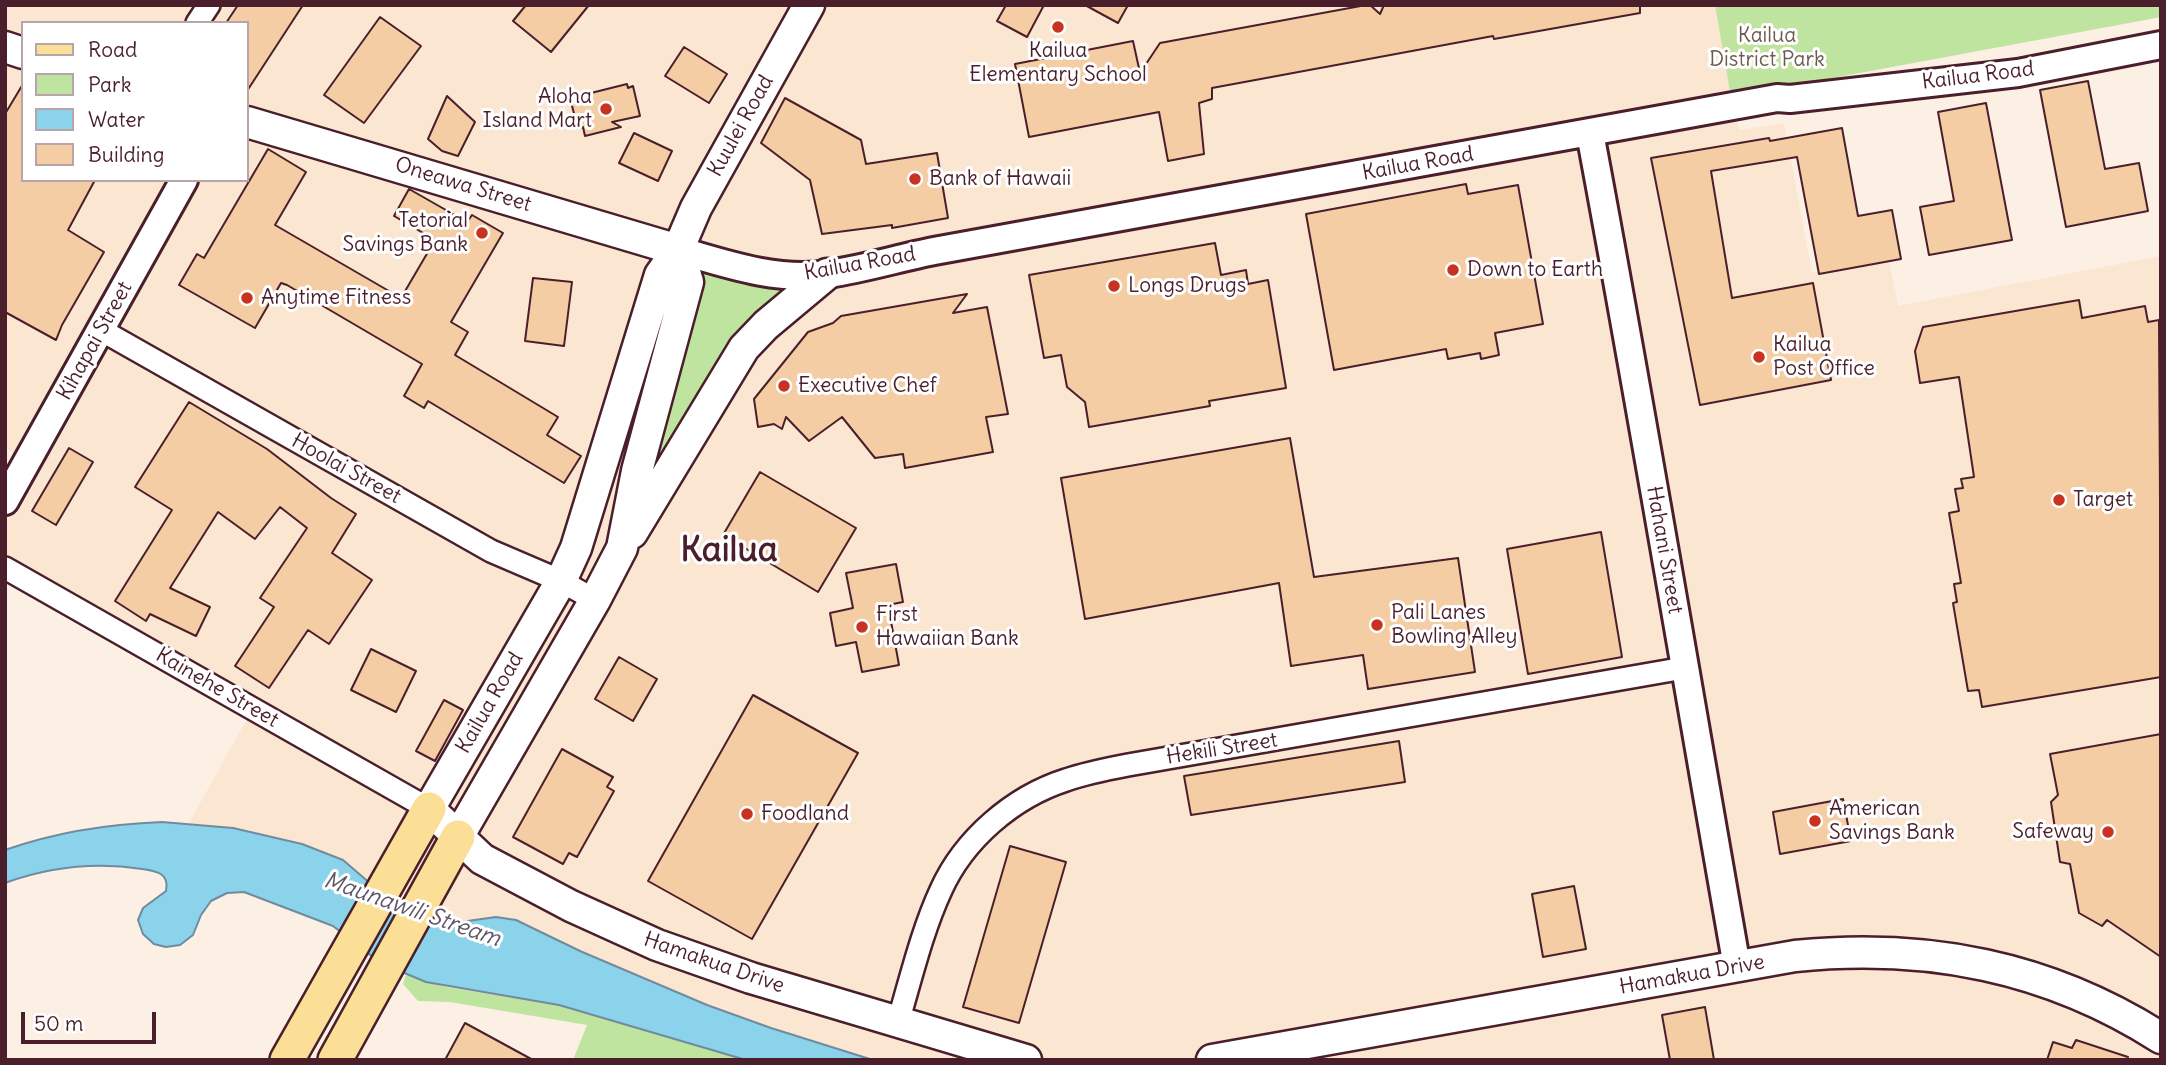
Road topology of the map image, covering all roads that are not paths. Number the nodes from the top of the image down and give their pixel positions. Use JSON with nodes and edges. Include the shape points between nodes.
{"nodes":[{"id":1,"x":209,"y":5,"type":"edge"},
{"id":2,"x":809,"y":5,"type":"edge"},
{"id":3,"x":198,"y":21,"type":"edge"},
{"id":4,"x":2161,"y":45,"type":"edge"},
{"id":5,"x":248,"y":122,"type":"edge"},
{"id":6,"x":1590,"y":133,"type":"junction"},
{"id":7,"x":183,"y":182,"type":"edge"},
{"id":8,"x":678,"y":250,"type":"junction"},
{"id":9,"x":827,"y":274,"type":"junction"},
{"id":10,"x":101,"y":330,"type":"junction"},
{"id":11,"x":5,"y":502,"type":"edge"},
{"id":12,"x":622,"y":548,"type":"junction"},
{"id":13,"x":5,"y":568,"type":"edge"},
{"id":14,"x":561,"y":581,"type":"junction"},
{"id":15,"x":595,"y":600,"type":"junction"},
{"id":16,"x":1684,"y":668,"type":"junction"},
{"id":17,"x":429,"y":809,"type":"junction"},
{"id":18,"x":458,"y":837,"type":"junction"},
{"id":19,"x":1737,"y":967,"type":"junction"},
{"id":20,"x":898,"y":1022,"type":"junction"},
{"id":21,"x":2161,"y":1038,"type":"edge"},
{"id":22,"x":287,"y":1060,"type":"edge"},
{"id":23,"x":335,"y":1060,"type":"edge"},
{"id":24,"x":1026,"y":1060,"type":"edge"},
{"id":25,"x":1212,"y":1060,"type":"edge"}],
"edges":[{"from":1,"to":3,"type":"street"},
{"from":2,"to":8,"type":"main road","name":"Kuulei Road","via":[[696,208]]},
{"from":4,"to":6,"type":"street","name":"Kailua Road","via":[[2018,74],[1777,98]]},
{"from":5,"to":8,"type":"main road","name":"Oneawa Street"},
{"from":6,"to":9,"type":"street","name":"Kailua Road"},
{"from":6,"to":16,"type":"street","name":"Hahani Street"},
{"from":7,"to":10,"type":"street","name":"Kihapai Street"},
{"from":8,"to":9,"type":"street","name":"Kailua Road","via":[[768,273]]},
{"from":8,"to":12,"type":"main road","name":"Kailua Road","via":[[688,282],[637,471]]},
{"from":8,"to":14,"type":"main road","name":"Kailua Road","via":[[660,275],[576,548]]},
{"from":9,"to":12,"type":"main road","via":[[744,348]]},
{"from":10,"to":11,"type":"street","name":"Kihapai Street"},
{"from":10,"to":14,"type":"street","name":"Hoolai Street","via":[[491,551]]},
{"from":12,"to":15,"type":"main road","name":"Kailua Road"},
{"from":13,"to":17,"type":"street","name":"Kainehe Street"},
{"from":14,"to":15,"type":"street","name":"Hoolai Street"},
{"from":14,"to":17,"type":"main road","name":"Kailua Road"},
{"from":15,"to":18,"type":"main road","name":"Kailua Road"},
{"from":16,"to":19,"type":"street","name":"Hahani Street"},
{"from":16,"to":20,"type":"street","name":"Hekili Street","via":[[1128,765],[1064,780],[1037,792],[986,828],[950,872],[930,918]]},
{"from":17,"to":18,"type":"main road","name":"Hamakua Drive"},
{"from":17,"to":22,"type":"main road","name":"Kailua Road"},
{"from":18,"to":20,"type":"main road","name":"Hamakua Drive","via":[[482,859],[657,945]]},
{"from":18,"to":23,"type":"main road","name":"Kailua Road"},
{"from":19,"to":21,"type":"main road","name":"Hamakua Drive","via":[[1866,952],[1973,962],[2077,993]]},
{"from":19,"to":25,"type":"main road","name":"Hamakua Drive"},
{"from":20,"to":24,"type":"main road","name":"Hamakua Drive"}]}
